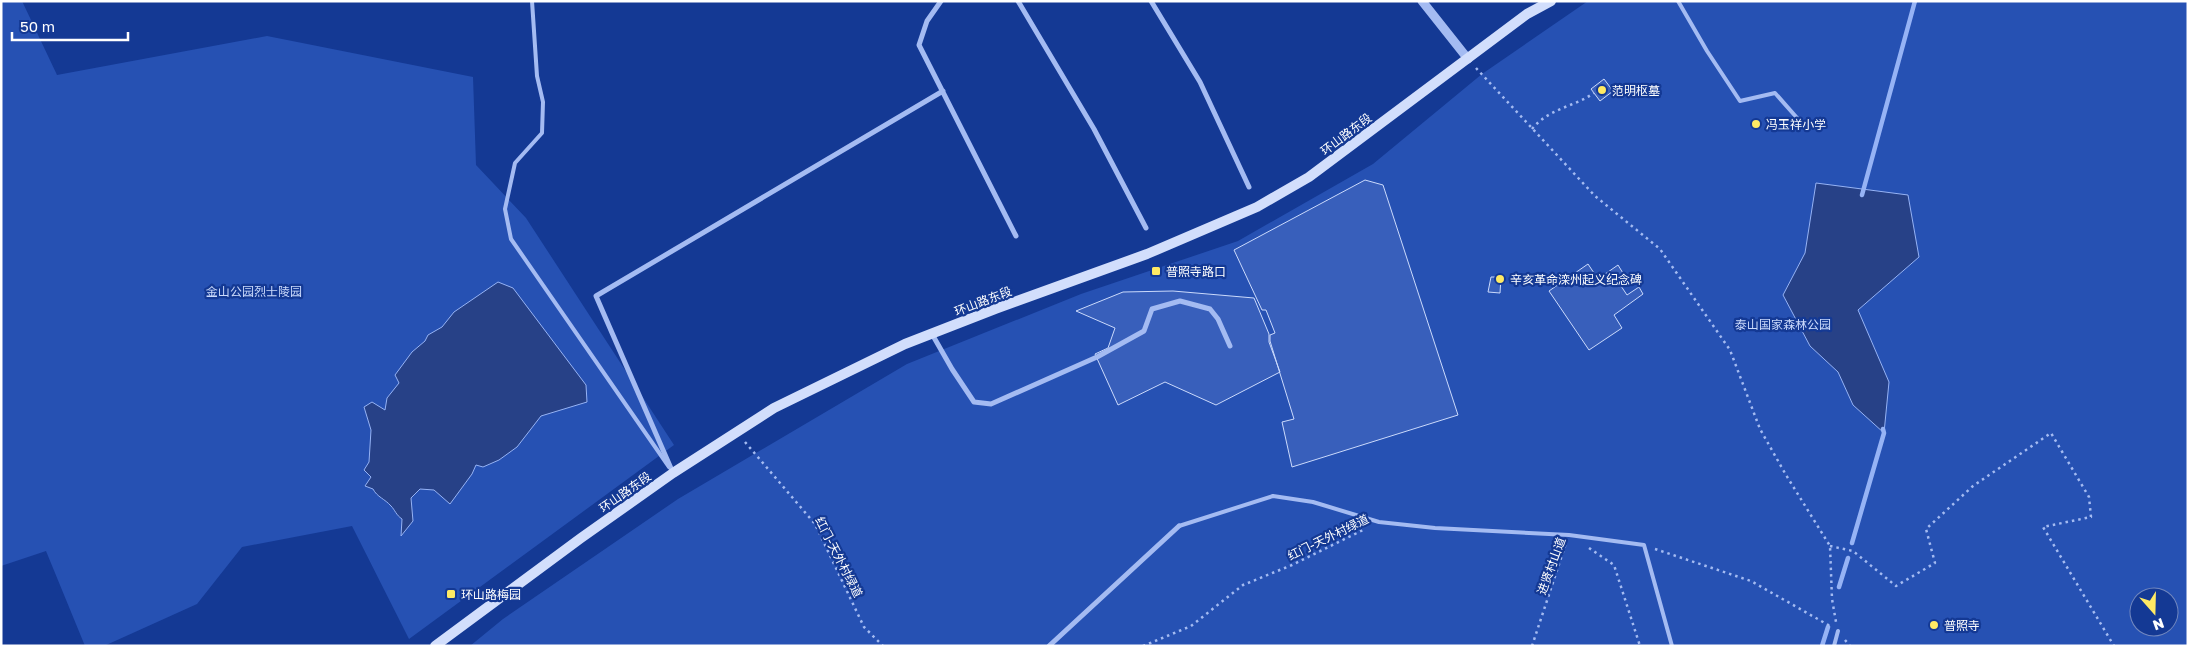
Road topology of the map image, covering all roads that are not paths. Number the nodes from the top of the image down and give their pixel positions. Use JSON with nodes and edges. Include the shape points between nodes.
{"nodes":[{"id":1,"x":532,"y":1,"type":"edge"},
{"id":2,"x":940,"y":1,"type":"edge"},
{"id":3,"x":1018,"y":1,"type":"edge"},
{"id":4,"x":1152,"y":1,"type":"edge"},
{"id":5,"x":1422,"y":1,"type":"edge"},
{"id":6,"x":1551,"y":1,"type":"edge"},
{"id":7,"x":1678,"y":1,"type":"edge"},
{"id":8,"x":1468,"y":59,"type":"junction"},
{"id":9,"x":943,"y":91,"type":"junction"},
{"id":10,"x":1798,"y":119,"type":"dead end"},
{"id":11,"x":1249,"y":187,"type":"dead end"},
{"id":12,"x":1146,"y":228,"type":"dead end"},
{"id":13,"x":1016,"y":236,"type":"dead end"},
{"id":14,"x":932,"y":334,"type":"junction"},
{"id":15,"x":1230,"y":346,"type":"dead end"},
{"id":16,"x":673,"y":473,"type":"junction"},
{"id":17,"x":1179,"y":526,"type":"joint"},
{"id":18,"x":1838,"y":631,"type":"road end"},
{"id":19,"x":435,"y":646,"type":"edge"},
{"id":20,"x":1049,"y":646,"type":"edge"},
{"id":21,"x":1672,"y":646,"type":"edge"},
{"id":22,"x":1834,"y":646,"type":"edge"}],
"edges":[{"from":1,"to":16,"type":"lane","via":[[537,76],[543,102],[542,133],[515,163],[505,209],[510,239]]},
{"from":2,"to":9,"type":"street","via":[[927,21],[919,45]]},
{"from":3,"to":12,"type":"street","via":[[1094,129]]},
{"from":4,"to":11,"type":"street","via":[[1200,82]]},
{"from":5,"to":8,"type":"street"},
{"from":6,"to":8,"type":"main road","name":"环山路东段","via":[[1527,14]]},
{"from":7,"to":10,"type":"lane","via":[[1740,101],[1774,93]]},
{"from":8,"to":14,"type":"main road","name":"环山路东段","via":[[1309,177],[1258,207],[1147,254]]},
{"from":9,"to":13,"type":"street"},
{"from":9,"to":16,"type":"street","via":[[596,296]]},
{"from":14,"to":15,"type":"street","via":[[974,402],[991,404],[1096,357],[1144,331],[1152,309],[1180,302],[1210,309]]},
{"from":14,"to":16,"type":"main road","name":"环山路东段","via":[[774,408]]},
{"from":16,"to":19,"type":"main road","name":"环山路东段"},
{"from":17,"to":20,"type":"street"},
{"from":17,"to":21,"type":"lane","via":[[1274,496],[1313,502],[1379,522],[1569,535],[1644,545]]},
{"from":18,"to":22,"type":"lane"}]}
